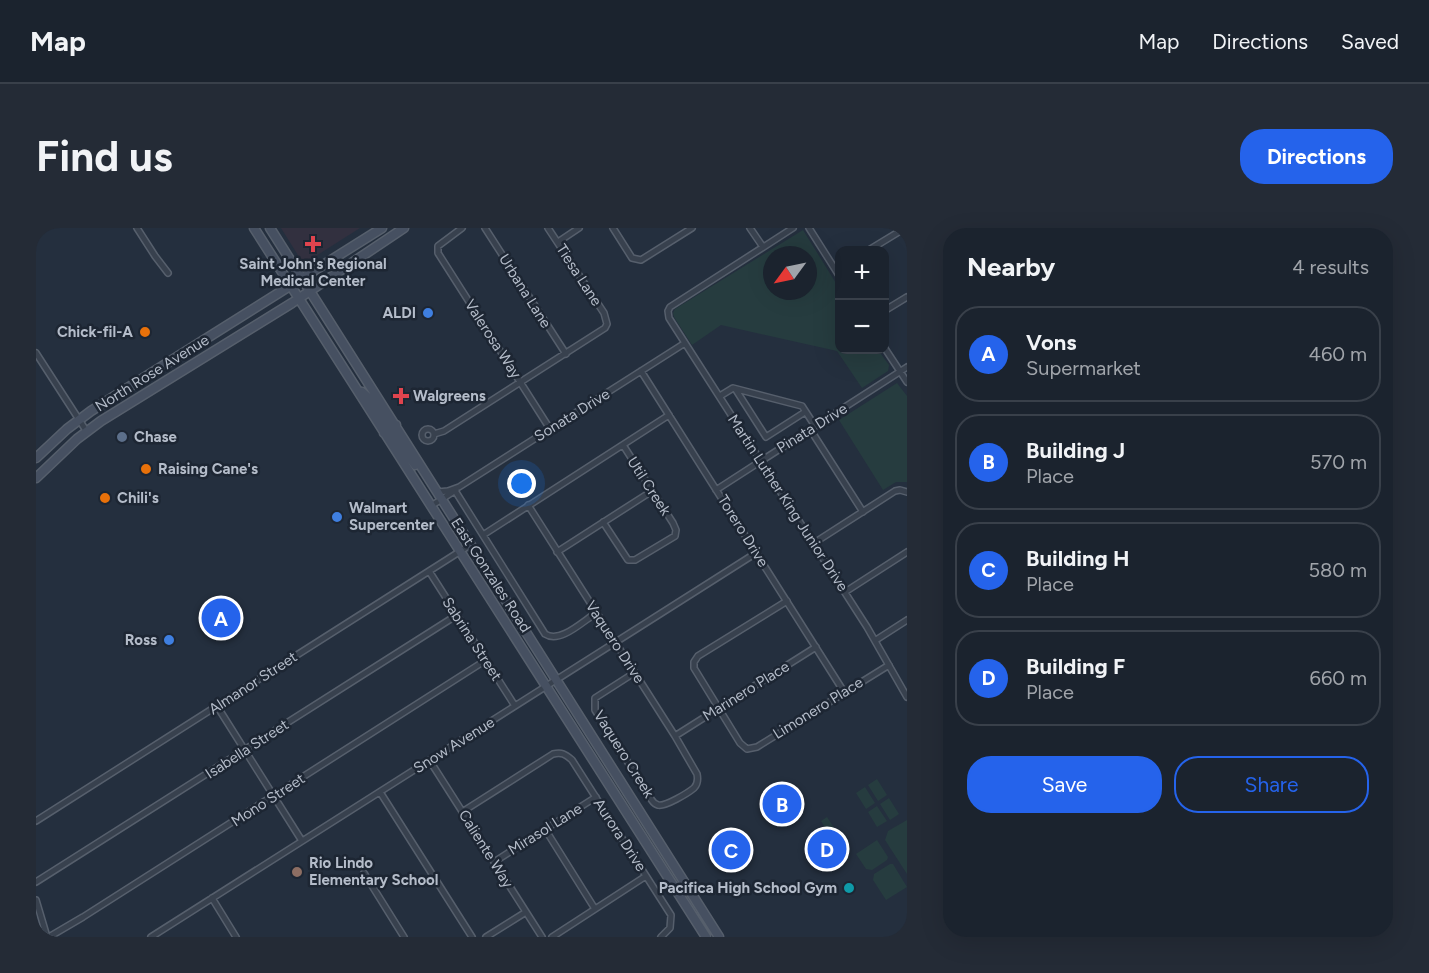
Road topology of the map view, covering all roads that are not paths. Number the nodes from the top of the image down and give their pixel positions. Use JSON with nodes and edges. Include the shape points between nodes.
{"nodes":[{"id":1,"x":137,"y":228,"type":"edge"},
{"id":2,"x":254,"y":228,"type":"edge"},
{"id":3,"x":270,"y":228,"type":"edge"},
{"id":4,"x":382,"y":228,"type":"edge"},
{"id":5,"x":404,"y":228,"type":"edge"},
{"id":6,"x":462,"y":228,"type":"edge"},
{"id":7,"x":485,"y":228,"type":"edge"},
{"id":8,"x":548,"y":228,"type":"edge"},
{"id":9,"x":579,"y":228,"type":"edge"},
{"id":10,"x":613,"y":228,"type":"edge"},
{"id":11,"x":677,"y":228,"type":"edge"},
{"id":12,"x":692,"y":228,"type":"edge"},
{"id":13,"x":750,"y":228,"type":"edge"},
{"id":14,"x":793,"y":228,"type":"edge"},
{"id":15,"x":808,"y":228,"type":"edge"},
{"id":16,"x":905,"y":228,"type":"edge"},
{"id":17,"x":681,"y":235,"type":"junction"},
{"id":18,"x":558,"y":242,"type":"junction"},
{"id":19,"x":765,"y":246,"type":"edge"},
{"id":20,"x":876,"y":246,"type":"edge"},
{"id":21,"x":763,"y":247,"type":"joint"},
{"id":22,"x":835,"y":268,"type":"edge"},
{"id":23,"x":168,"y":273,"type":"dead end"},
{"id":24,"x":302,"y":278,"type":"junction"},
{"id":25,"x":291,"y":285,"type":"junction"},
{"id":26,"x":310,"y":291,"type":"junction"},
{"id":27,"x":907,"y":297,"type":"edge"},
{"id":28,"x":296,"y":301,"type":"junction"},
{"id":29,"x":889,"y":308,"type":"edge"},
{"id":30,"x":685,"y":343,"type":"junction"},
{"id":31,"x":36,"y":353,"type":"edge"},
{"id":32,"x":889,"y":353,"type":"edge"},
{"id":33,"x":566,"y":354,"type":"junction"},
{"id":34,"x":907,"y":367,"type":"edge"},
{"id":35,"x":641,"y":371,"type":"junction"},
{"id":36,"x":900,"y":371,"type":"junction"},
{"id":37,"x":521,"y":382,"type":"junction"},
{"id":38,"x":907,"y":382,"type":"edge"},
{"id":39,"x":355,"y":387,"type":"junction"},
{"id":40,"x":736,"y":390,"type":"junction"},
{"id":41,"x":720,"y":396,"type":"junction"},
{"id":42,"x":806,"y":412,"type":"junction"},
{"id":43,"x":669,"y":415,"type":"junction"},
{"id":44,"x":79,"y":420,"type":"junction"},
{"id":45,"x":396,"y":425,"type":"junction"},
{"id":46,"x":812,"y":428,"type":"junction"},
{"id":47,"x":550,"y":429,"type":"junction"},
{"id":48,"x":87,"y":432,"type":"junction"},
{"id":49,"x":384,"y":433,"type":"junction"},
{"id":50,"x":434,"y":434,"type":"dead end"},
{"id":51,"x":623,"y":445,"type":"junction"},
{"id":52,"x":36,"y":458,"type":"edge"},
{"id":53,"x":761,"y":460,"type":"junction"},
{"id":54,"x":424,"y":471,"type":"junction"},
{"id":55,"x":36,"y":478,"type":"edge"},
{"id":56,"x":456,"y":489,"type":"junction"},
{"id":57,"x":716,"y":489,"type":"junction"},
{"id":58,"x":652,"y":491,"type":"junction"},
{"id":59,"x":907,"y":492,"type":"edge"},
{"id":60,"x":440,"y":496,"type":"junction"},
{"id":61,"x":528,"y":505,"type":"junction"},
{"id":62,"x":431,"y":506,"type":"junction"},
{"id":63,"x":862,"y":512,"type":"junction"},
{"id":64,"x":603,"y":522,"type":"junction"},
{"id":65,"x":483,"y":535,"type":"junction"},
{"id":66,"x":814,"y":543,"type":"junction"},
{"id":67,"x":470,"y":545,"type":"junction"},
{"id":68,"x":460,"y":551,"type":"junction"},
{"id":69,"x":557,"y":552,"type":"junction"},
{"id":70,"x":907,"y":552,"type":"edge"},
{"id":71,"x":756,"y":553,"type":"junction"},
{"id":72,"x":429,"y":571,"type":"junction"},
{"id":73,"x":845,"y":592,"type":"junction"},
{"id":74,"x":787,"y":601,"type":"junction"},
{"id":75,"x":596,"y":613,"type":"junction"},
{"id":76,"x":457,"y":615,"type":"junction"},
{"id":77,"x":907,"y":620,"type":"edge"},
{"id":78,"x":876,"y":640,"type":"junction"},
{"id":79,"x":615,"y":643,"type":"junction"},
{"id":80,"x":816,"y":647,"type":"junction"},
{"id":81,"x":486,"y":660,"type":"junction"},
{"id":82,"x":889,"y":665,"type":"junction"},
{"id":83,"x":634,"y":673,"type":"junction"},
{"id":84,"x":556,"y":681,"type":"junction"},
{"id":85,"x":547,"y":687,"type":"junction"},
{"id":86,"x":844,"y":692,"type":"junction"},
{"id":87,"x":907,"y":697,"type":"edge"},
{"id":88,"x":217,"y":706,"type":"junction"},
{"id":89,"x":515,"y":706,"type":"junction"},
{"id":90,"x":719,"y":708,"type":"junction"},
{"id":91,"x":675,"y":736,"type":"junction"},
{"id":92,"x":245,"y":750,"type":"junction"},
{"id":93,"x":430,"y":761,"type":"junction"},
{"id":94,"x":698,"y":780,"type":"joint"},
{"id":95,"x":380,"y":792,"type":"junction"},
{"id":96,"x":274,"y":796,"type":"junction"},
{"id":97,"x":596,"y":797,"type":"junction"},
{"id":98,"x":462,"y":812,"type":"junction"},
{"id":99,"x":36,"y":821,"type":"edge"},
{"id":100,"x":545,"y":830,"type":"junction"},
{"id":101,"x":302,"y":841,"type":"junction"},
{"id":102,"x":494,"y":862,"type":"junction"},
{"id":103,"x":364,"y":873,"type":"dead end"},
{"id":104,"x":646,"y":876,"type":"junction"},
{"id":105,"x":36,"y":882,"type":"edge"},
{"id":106,"x":212,"y":898,"type":"junction"},
{"id":107,"x":36,"y":900,"type":"edge"},
{"id":108,"x":686,"y":905,"type":"junction"},
{"id":109,"x":596,"y":909,"type":"junction"},
{"id":110,"x":526,"y":912,"type":"junction"},
{"id":111,"x":48,"y":937,"type":"edge"},
{"id":112,"x":151,"y":937,"type":"edge"},
{"id":113,"x":236,"y":937,"type":"edge"},
{"id":114,"x":404,"y":937,"type":"edge"},
{"id":115,"x":472,"y":937,"type":"edge"},
{"id":116,"x":486,"y":937,"type":"edge"},
{"id":117,"x":542,"y":937,"type":"edge"},
{"id":118,"x":552,"y":937,"type":"edge"},
{"id":119,"x":661,"y":937,"type":"edge"},
{"id":120,"x":706,"y":937,"type":"edge"},
{"id":121,"x":711,"y":937,"type":"edge"},
{"id":122,"x":719,"y":937,"type":"edge"}],
"edges":[{"from":1,"to":23,"type":"street"},
{"from":2,"to":25,"type":"main road","name":"East Gonzales Road"},
{"from":3,"to":24,"type":"main road","name":"East Gonzales Road"},
{"from":4,"to":24,"type":"main road","name":"North Rose Avenue"},
{"from":5,"to":26,"type":"main road","name":"North Rose Avenue"},
{"from":6,"to":37,"type":"street","name":"Valerosa Way","via":[[437,250]]},
{"from":7,"to":33,"type":"street","name":"Urbana Lane"},
{"from":8,"to":18,"type":"street","name":"Tiesa Lane"},
{"from":9,"to":18,"type":"street"},
{"from":10,"to":17,"type":"street","via":[[636,260]]},
{"from":11,"to":17,"type":"street"},
{"from":12,"to":17,"type":"street"},
{"from":13,"to":21,"type":"street"},
{"from":14,"to":19,"type":"street"},
{"from":15,"to":22,"type":"street"},
{"from":16,"to":20,"type":"street"},
{"from":18,"to":33,"type":"street","name":"Tiesa Lane","via":[[607,324],[603,331]]},
{"from":21,"to":30,"type":"street","name":"Martin Luther King Junior Drive","via":[[670,307],[669,318]]},
{"from":24,"to":25,"type":"main road","name":"North Rose Avenue"},
{"from":24,"to":26,"type":"main road","name":"East Gonzales Road"},
{"from":25,"to":28,"type":"main road","name":"East Gonzales Road"},
{"from":25,"to":44,"type":"main road","name":"North Rose Avenue"},
{"from":26,"to":28,"type":"main road","name":"North Rose Avenue"},
{"from":26,"to":45,"type":"main road","name":"East Gonzales Road"},
{"from":27,"to":29,"type":"street"},
{"from":28,"to":39,"type":"main road","name":"East Gonzales Road"},
{"from":28,"to":48,"type":"main road","name":"North Rose Avenue"},
{"from":30,"to":35,"type":"street","name":"Sonata Drive"},
{"from":30,"to":41,"type":"street","name":"Martin Luther King Junior Drive"},
{"from":31,"to":44,"type":"street"},
{"from":32,"to":36,"type":"street"},
{"from":33,"to":37,"type":"street"},
{"from":34,"to":36,"type":"street","name":"Pinata Drive"},
{"from":35,"to":43,"type":"street","name":"Torero Drive"},
{"from":35,"to":47,"type":"street","name":"Sonata Drive"},
{"from":36,"to":38,"type":"street"},
{"from":36,"to":46,"type":"street","name":"Pinata Drive"},
{"from":37,"to":47,"type":"street","name":"Valerosa Way"},
{"from":37,"to":50,"type":"street"},
{"from":39,"to":45,"type":"main road","via":[[371,400],[389,426]]},
{"from":39,"to":49,"type":"main road","name":"East Gonzales Road"},
{"from":40,"to":41,"type":"street"},
{"from":40,"to":42,"type":"street","via":[[802,406]]},
{"from":40,"to":42,"type":"street","via":[[766,436]]},
{"from":41,"to":53,"type":"street","name":"Martin Luther King Junior Drive"},
{"from":42,"to":46,"type":"street"},
{"from":43,"to":51,"type":"street"},
{"from":43,"to":57,"type":"street","name":"Torero Drive"},
{"from":44,"to":48,"type":"street"},
{"from":44,"to":52,"type":"main road","name":"North Rose Avenue"},
{"from":45,"to":54,"type":"main road","name":"East Gonzales Road"},
{"from":46,"to":53,"type":"street","name":"Pinata Drive"},
{"from":46,"to":63,"type":"street"},
{"from":47,"to":56,"type":"street","name":"Sonata Drive"},
{"from":48,"to":55,"type":"main road","name":"North Rose Avenue"},
{"from":49,"to":54,"type":"main road","via":[[392,433],[415,465]]},
{"from":49,"to":62,"type":"main road","name":"East Gonzales Road"},
{"from":51,"to":58,"type":"street","name":"Util Creek"},
{"from":51,"to":61,"type":"street"},
{"from":53,"to":57,"type":"street","name":"Pinata Drive"},
{"from":53,"to":66,"type":"street","name":"Martin Luther King Junior Drive"},
{"from":54,"to":60,"type":"main road","name":"East Gonzales Road"},
{"from":56,"to":60,"type":"street","name":"Sonata Drive"},
{"from":56,"to":65,"type":"street"},
{"from":57,"to":71,"type":"street","name":"Torero Drive"},
{"from":58,"to":64,"type":"street"},
{"from":58,"to":64,"type":"street","name":"Util Creek","via":[[674,523],[675,536],[635,560],[628,560]]},
{"from":59,"to":63,"type":"street","via":[[900,490]]},
{"from":60,"to":62,"type":"street","name":"Sonata Drive"},
{"from":60,"to":67,"type":"main road","name":"East Gonzales Road"},
{"from":61,"to":65,"type":"street"},
{"from":61,"to":69,"type":"street","name":"Vaquero Drive"},
{"from":62,"to":68,"type":"main road","name":"East Gonzales Road"},
{"from":63,"to":66,"type":"street"},
{"from":64,"to":69,"type":"street"},
{"from":65,"to":75,"type":"street","via":[[545,634],[558,638]]},
{"from":66,"to":73,"type":"street","name":"Martin Luther King Junior Drive"},
{"from":67,"to":68,"type":"street","name":"Almanor Street"},
{"from":67,"to":84,"type":"main road","name":"East Gonzales Road"},
{"from":68,"to":72,"type":"street","name":"Almanor Street"},
{"from":68,"to":85,"type":"main road","name":"East Gonzales Road"},
{"from":69,"to":75,"type":"street","name":"Vaquero Drive"},
{"from":70,"to":73,"type":"street"},
{"from":71,"to":74,"type":"street","name":"Torero Drive"},
{"from":71,"to":79,"type":"street","name":"Snow Avenue"},
{"from":72,"to":76,"type":"street","name":"Sabrina Street"},
{"from":72,"to":88,"type":"street","name":"Almanor Street"},
{"from":73,"to":78,"type":"street","name":"Martin Luther King Junior Drive"},
{"from":74,"to":80,"type":"street","name":"Torero Drive"},
{"from":74,"to":90,"type":"street","via":[[693,662]]},
{"from":75,"to":79,"type":"street","name":"Vaquero Drive"},
{"from":76,"to":81,"type":"street","name":"Sabrina Street"},
{"from":76,"to":92,"type":"street","name":"Isabella Street"},
{"from":77,"to":78,"type":"street"},
{"from":78,"to":82,"type":"street","name":"Martin Luther King Junior Drive"},
{"from":79,"to":83,"type":"street","name":"Vaquero Drive"},
{"from":79,"to":84,"type":"street","name":"Snow Avenue"},
{"from":80,"to":86,"type":"street","name":"Torero Drive"},
{"from":80,"to":90,"type":"street","name":"Marinero Place"},
{"from":81,"to":89,"type":"street","name":"Sabrina Street"},
{"from":81,"to":96,"type":"street","name":"Mono Street"},
{"from":82,"to":86,"type":"street","name":"Limonero Place"},
{"from":82,"to":87,"type":"street","name":"Martin Luther King Junior Drive"},
{"from":83,"to":91,"type":"street","name":"Vaquero Drive"},
{"from":83,"to":94,"type":"street","name":"Vaquero Creek","via":[[594,699],[595,710],[654,804],[668,803],[695,787]]},
{"from":84,"to":85,"type":"street","name":"Snow Avenue"},
{"from":84,"to":122,"type":"main road","name":"East Gonzales Road"},
{"from":85,"to":89,"type":"street","name":"Snow Avenue"},
{"from":85,"to":108,"type":"main road","name":"East Gonzales Road"},
{"from":86,"to":90,"type":"street","name":"Limonero Place","via":[[757,747],[747,749]]},
{"from":88,"to":92,"type":"street"},
{"from":88,"to":99,"type":"street","name":"Almanor Street"},
{"from":89,"to":93,"type":"street","name":"Snow Avenue"},
{"from":90,"to":91,"type":"street","name":"Marinero Place"},
{"from":91,"to":94,"type":"street","name":"Vaquero Drive"},
{"from":92,"to":96,"type":"street"},
{"from":92,"to":105,"type":"street","name":"Isabella Street"},
{"from":93,"to":95,"type":"street","name":"Snow Avenue"},
{"from":93,"to":98,"type":"street","name":"Caliente Way"},
{"from":95,"to":101,"type":"street","name":"Snow Avenue"},
{"from":95,"to":115,"type":"street"},
{"from":96,"to":101,"type":"street"},
{"from":96,"to":111,"type":"street","name":"Mono Street"},
{"from":97,"to":98,"type":"street","name":"Aurora Drive","via":[[572,760],[561,753],[549,756]]},
{"from":97,"to":100,"type":"street","name":"Mirasol Lane"},
{"from":97,"to":104,"type":"street","name":"Aurora Drive"},
{"from":98,"to":102,"type":"street","name":"Caliente Way"},
{"from":100,"to":102,"type":"street","name":"Mirasol Lane"},
{"from":100,"to":109,"type":"street"},
{"from":101,"to":106,"type":"street","name":"Snow Avenue"},
{"from":102,"to":110,"type":"street","name":"Caliente Way"},
{"from":103,"to":114,"type":"street"},
{"from":104,"to":109,"type":"street"},
{"from":104,"to":119,"type":"street","name":"Aurora Drive","via":[[672,922]]},
{"from":106,"to":112,"type":"street","name":"Snow Avenue"},
{"from":106,"to":113,"type":"street"},
{"from":107,"to":111,"type":"street"},
{"from":108,"to":120,"type":"main road","name":"East Gonzales Road"},
{"from":108,"to":121,"type":"main road","via":[[693,909]]},
{"from":109,"to":118,"type":"street"},
{"from":110,"to":116,"type":"street"},
{"from":110,"to":117,"type":"street","name":"Caliente Way"}]}
